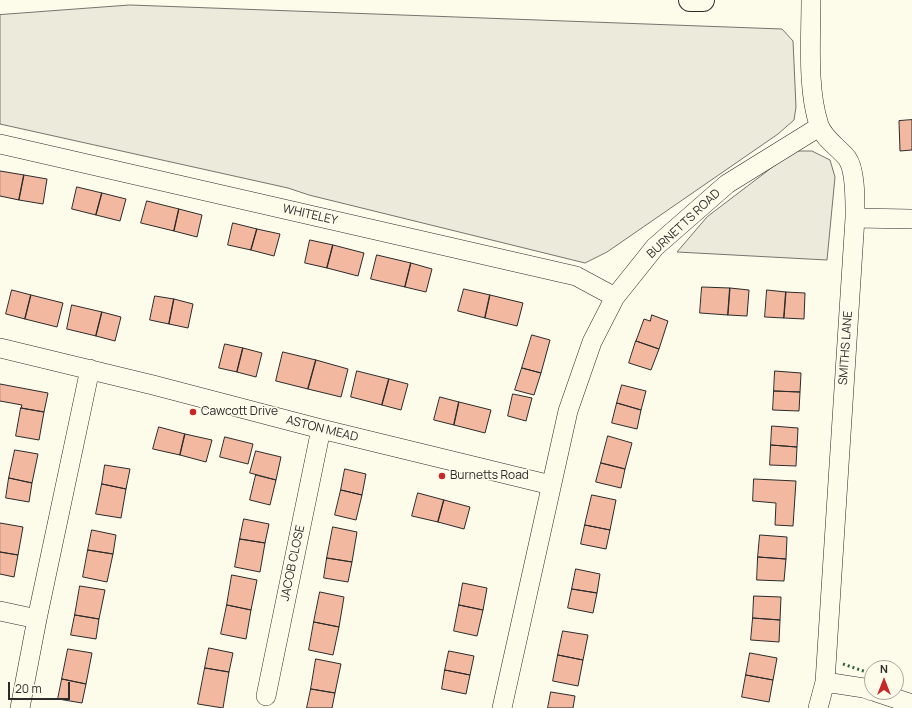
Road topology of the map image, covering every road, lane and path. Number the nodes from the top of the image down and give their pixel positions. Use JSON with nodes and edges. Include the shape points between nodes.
{"nodes":[{"id":1,"x":690,"y":0,"type":"edge"},
{"id":2,"x":703,"y":0,"type":"edge"},
{"id":3,"x":811,"y":0,"type":"edge"},
{"id":4,"x":819,"y":127,"type":"junction"},
{"id":5,"x":0,"y":144,"type":"edge"},
{"id":6,"x":855,"y":218,"type":"junction"},
{"id":7,"x":912,"y":219,"type":"edge"},
{"id":8,"x":615,"y":297,"type":"junction"},
{"id":9,"x":0,"y":348,"type":"edge"},
{"id":10,"x":90,"y":369,"type":"junction"},
{"id":11,"x":321,"y":429,"type":"junction"},
{"id":12,"x":551,"y":485,"type":"junction"},
{"id":13,"x":0,"y":611,"type":"edge"},
{"id":14,"x":37,"y":619,"type":"junction"},
{"id":15,"x":825,"y":682,"type":"junction"},
{"id":16,"x":864,"y":688,"type":"edge"},
{"id":17,"x":265,"y":696,"type":"dead end"},
{"id":18,"x":900,"y":700,"type":"edge"},
{"id":19,"x":912,"y":704,"type":"edge"},
{"id":20,"x":20,"y":708,"type":"edge"},
{"id":21,"x":502,"y":708,"type":"edge"},
{"id":22,"x":818,"y":708,"type":"edge"}],
"edges":[{"from":1,"to":2,"type":"main road"},
{"from":3,"to":4,"type":"street","name":"SMITHS LANE","via":[[812,92]]},
{"from":4,"to":6,"type":"street","name":"SMITHS LANE","via":[[848,159],[855,182]]},
{"from":4,"to":8,"type":"street","name":"BURNETTS ROAD","via":[[727,184],[655,247]]},
{"from":5,"to":8,"type":"street","name":"WHITELEY","via":[[576,276]]},
{"from":6,"to":7,"type":"street"},
{"from":6,"to":15,"type":"street","name":"SMITHS LANE"},
{"from":8,"to":12,"type":"street","name":"BURNETTS ROAD","via":[[592,342],[568,411]]},
{"from":9,"to":10,"type":"street","name":"ASTON MEAD"},
{"from":10,"to":11,"type":"street","name":"ASTON MEAD"},
{"from":10,"to":14,"type":"street"},
{"from":11,"to":12,"type":"street","name":"ASTON MEAD"},
{"from":11,"to":17,"type":"street","name":"JACOB CLOSE"},
{"from":12,"to":21,"type":"street","name":"BURNETTS ROAD"},
{"from":13,"to":14,"type":"street"},
{"from":14,"to":20,"type":"street"},
{"from":15,"to":16,"type":"street"},
{"from":15,"to":22,"type":"street","name":"SMITHS LANE"},
{"from":18,"to":19,"type":"street"}]}
